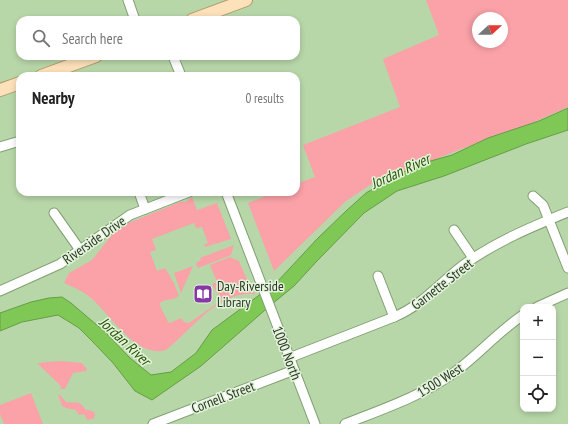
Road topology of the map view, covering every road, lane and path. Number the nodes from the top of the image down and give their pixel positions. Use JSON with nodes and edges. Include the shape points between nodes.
{"nodes":[{"id":1,"x":128,"y":0,"type":"edge"},
{"id":2,"x":246,"y":0,"type":"edge"},
{"id":3,"x":134,"y":16,"type":"edge"},
{"id":4,"x":203,"y":16,"type":"edge"},
{"id":5,"x":85,"y":60,"type":"edge"},
{"id":6,"x":175,"y":60,"type":"edge"},
{"id":7,"x":53,"y":72,"type":"edge"},
{"id":8,"x":179,"y":72,"type":"edge"},
{"id":9,"x":16,"y":84,"type":"edge"},
{"id":10,"x":0,"y":90,"type":"edge"},
{"id":11,"x":16,"y":142,"type":"edge"},
{"id":12,"x":0,"y":147,"type":"edge"},
{"id":13,"x":140,"y":196,"type":"edge"},
{"id":14,"x":179,"y":196,"type":"edge"},
{"id":15,"x":228,"y":196,"type":"edge"},
{"id":16,"x":533,"y":196,"type":"dead end"},
{"id":17,"x":145,"y":209,"type":"junction"},
{"id":18,"x":568,"y":212,"type":"edge"},
{"id":19,"x":54,"y":214,"type":"dead end"},
{"id":20,"x":550,"y":220,"type":"junction"},
{"id":21,"x":454,"y":230,"type":"dead end"},
{"id":22,"x":80,"y":250,"type":"junction"},
{"id":23,"x":474,"y":258,"type":"junction"},
{"id":24,"x":568,"y":268,"type":"edge"},
{"id":25,"x":378,"y":276,"type":"dead end"},
{"id":26,"x":1,"y":289,"type":"edge"},
{"id":27,"x":568,"y":293,"type":"edge"},
{"id":28,"x":544,"y":304,"type":"edge"},
{"id":29,"x":394,"y":317,"type":"junction"},
{"id":30,"x":520,"y":317,"type":"edge"},
{"id":31,"x":289,"y":358,"type":"junction"},
{"id":32,"x":294,"y":370,"type":"junction"},
{"id":33,"x":153,"y":424,"type":"edge"},
{"id":34,"x":315,"y":424,"type":"edge"},
{"id":35,"x":345,"y":424,"type":"edge"}],
"edges":[{"from":1,"to":3,"type":"street"},
{"from":2,"to":4,"type":"main road"},
{"from":5,"to":7,"type":"main road"},
{"from":6,"to":8,"type":"street"},
{"from":9,"to":10,"type":"main road"},
{"from":11,"to":12,"type":"street"},
{"from":13,"to":17,"type":"street"},
{"from":14,"to":17,"type":"street","name":"Riverside Drive"},
{"from":15,"to":31,"type":"street","name":"1000 North"},
{"from":16,"to":20,"type":"street","via":[[543,205]]},
{"from":17,"to":22,"type":"street","name":"Riverside Drive","via":[[125,218]]},
{"from":18,"to":20,"type":"street","name":"Garnette Street"},
{"from":19,"to":22,"type":"street"},
{"from":20,"to":23,"type":"street","name":"Garnette Street","via":[[502,241]]},
{"from":20,"to":24,"type":"street"},
{"from":21,"to":23,"type":"street"},
{"from":22,"to":26,"type":"street","name":"Riverside Drive","via":[[55,266]]},
{"from":23,"to":29,"type":"street","name":"Garnette Street","via":[[418,305]]},
{"from":25,"to":29,"type":"street"},
{"from":27,"to":28,"type":"street"},
{"from":29,"to":31,"type":"street","name":"Garnette Street"},
{"from":30,"to":35,"type":"street","name":"1500 West","via":[[466,364],[438,384]]},
{"from":31,"to":32,"type":"street","name":"1000 North"},
{"from":32,"to":33,"type":"street","name":"Cornell Street"},
{"from":32,"to":34,"type":"street","name":"1000 North"}]}
